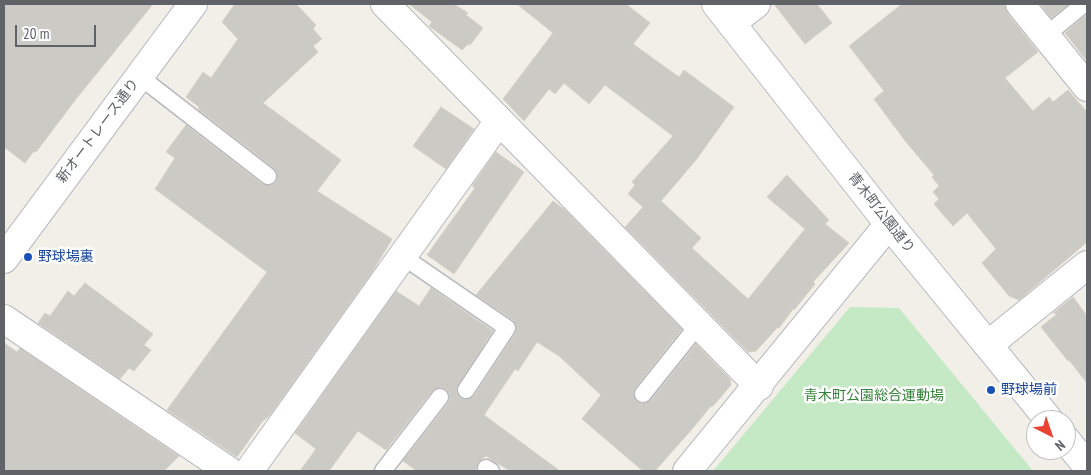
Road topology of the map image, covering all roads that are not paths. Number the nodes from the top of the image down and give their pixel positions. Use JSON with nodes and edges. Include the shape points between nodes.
{"nodes":[{"id":1,"x":192,"y":4,"type":"edge"},
{"id":2,"x":385,"y":4,"type":"edge"},
{"id":3,"x":756,"y":4,"type":"edge"},
{"id":4,"x":1020,"y":4,"type":"edge"},
{"id":5,"x":1084,"y":4,"type":"edge"},
{"id":6,"x":724,"y":13,"type":"edge"},
{"id":7,"x":1045,"y":36,"type":"junction"},
{"id":8,"x":1082,"y":72,"type":"edge"},
{"id":9,"x":139,"y":76,"type":"junction"},
{"id":10,"x":499,"y":121,"type":"junction"},
{"id":11,"x":268,"y":176,"type":"dead end"},
{"id":12,"x":889,"y":224,"type":"junction"},
{"id":13,"x":402,"y":256,"type":"junction"},
{"id":14,"x":4,"y":259,"type":"edge"},
{"id":15,"x":1087,"y":265,"type":"edge"},
{"id":16,"x":4,"y":319,"type":"edge"},
{"id":17,"x":699,"y":324,"type":"junction"},
{"id":18,"x":988,"y":345,"type":"junction"},
{"id":19,"x":758,"y":386,"type":"junction"},
{"id":20,"x":466,"y":390,"type":"dead end"},
{"id":21,"x":644,"y":394,"type":"dead end"},
{"id":22,"x":440,"y":397,"type":"dead end"},
{"id":23,"x":1041,"y":410,"type":"edge"},
{"id":24,"x":1076,"y":452,"type":"edge"},
{"id":25,"x":1087,"y":466,"type":"edge"},
{"id":26,"x":229,"y":471,"type":"edge"},
{"id":27,"x":249,"y":471,"type":"edge"},
{"id":28,"x":383,"y":471,"type":"edge"},
{"id":29,"x":687,"y":471,"type":"edge"}],
"edges":[{"from":1,"to":9,"type":"street","name":"新オートレース通り"},
{"from":2,"to":10,"type":"street"},
{"from":3,"to":6,"type":"street"},
{"from":4,"to":7,"type":"street"},
{"from":5,"to":7,"type":"lane"},
{"from":6,"to":12,"type":"street","name":"青木町公園通り"},
{"from":7,"to":8,"type":"street"},
{"from":9,"to":11,"type":"lane"},
{"from":9,"to":14,"type":"street","name":"新オートレース通り"},
{"from":10,"to":13,"type":"street"},
{"from":10,"to":17,"type":"street"},
{"from":12,"to":18,"type":"street","name":"青木町公園通り"},
{"from":12,"to":19,"type":"street"},
{"from":13,"to":20,"type":"lane","via":[[507,328]]},
{"from":13,"to":27,"type":"street"},
{"from":15,"to":18,"type":"street"},
{"from":16,"to":26,"type":"street"},
{"from":17,"to":19,"type":"street"},
{"from":17,"to":21,"type":"lane"},
{"from":18,"to":23,"type":"street","name":"青木町公園通り"},
{"from":19,"to":29,"type":"street"},
{"from":22,"to":28,"type":"lane"},
{"from":24,"to":25,"type":"street"}]}
